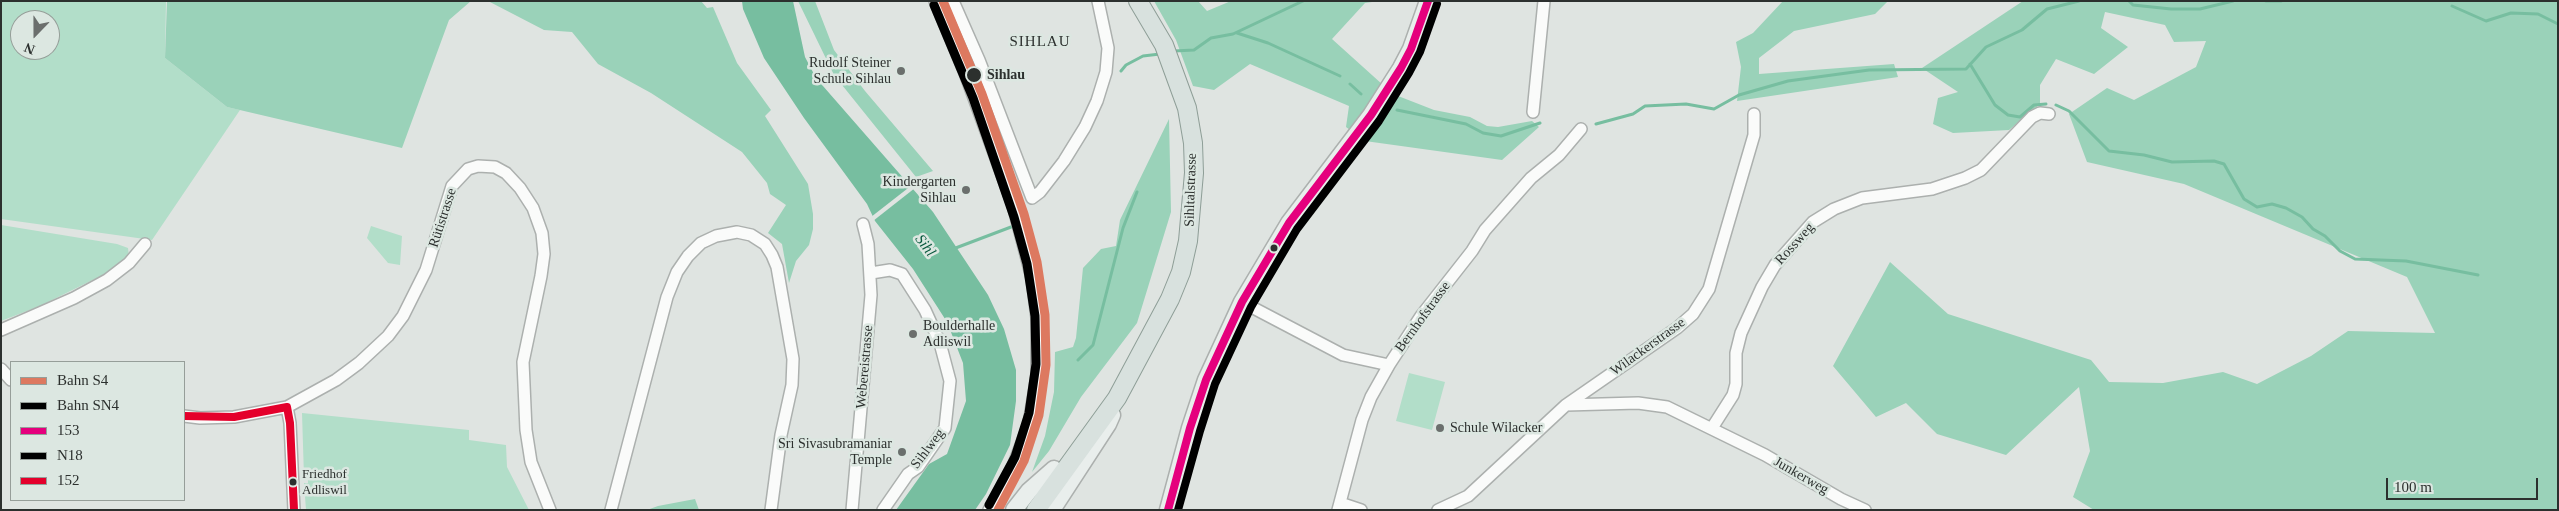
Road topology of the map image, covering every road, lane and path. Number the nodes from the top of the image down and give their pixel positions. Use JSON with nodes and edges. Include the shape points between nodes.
{"nodes":[{"id":1,"x":935,"y":1,"type":"edge"},
{"id":2,"x":953,"y":1,"type":"edge"},
{"id":3,"x":1098,"y":1,"type":"edge"},
{"id":4,"x":1428,"y":1,"type":"edge"},
{"id":5,"x":1544,"y":1,"type":"edge"},
{"id":6,"x":1142,"y":8,"type":"edge"},
{"id":7,"x":1533,"y":112,"type":"dead end"},
{"id":8,"x":1754,"y":114,"type":"dead end"},
{"id":9,"x":2049,"y":114,"type":"dead end"},
{"id":10,"x":1581,"y":129,"type":"dead end"},
{"id":11,"x":863,"y":224,"type":"dead end"},
{"id":12,"x":145,"y":244,"type":"dead end"},
{"id":13,"x":871,"y":273,"type":"junction"},
{"id":14,"x":1242,"y":302,"type":"junction"},
{"id":15,"x":1,"y":330,"type":"edge"},
{"id":16,"x":1389,"y":365,"type":"junction"},
{"id":17,"x":1,"y":369,"type":"edge"},
{"id":18,"x":1128,"y":376,"type":"junction"},
{"id":19,"x":10,"y":379,"type":"edge"},
{"id":20,"x":1117,"y":398,"type":"junction"},
{"id":21,"x":1566,"y":405,"type":"junction"},
{"id":22,"x":287,"y":407,"type":"junction"},
{"id":23,"x":185,"y":416,"type":"edge"},
{"id":24,"x":1712,"y":428,"type":"junction"},
{"id":25,"x":1054,"y":469,"type":"junction"},
{"id":26,"x":1339,"y":506,"type":"edge"},
{"id":27,"x":294,"y":510,"type":"edge"},
{"id":28,"x":550,"y":510,"type":"edge"},
{"id":29,"x":611,"y":510,"type":"edge"},
{"id":30,"x":771,"y":510,"type":"edge"},
{"id":31,"x":852,"y":510,"type":"edge"},
{"id":32,"x":882,"y":510,"type":"edge"},
{"id":33,"x":988,"y":510,"type":"edge"},
{"id":34,"x":1014,"y":510,"type":"edge"},
{"id":35,"x":1025,"y":510,"type":"edge"},
{"id":36,"x":1036,"y":510,"type":"edge"},
{"id":37,"x":1052,"y":510,"type":"edge"},
{"id":38,"x":1168,"y":510,"type":"edge"},
{"id":39,"x":1361,"y":510,"type":"edge"},
{"id":40,"x":1438,"y":510,"type":"edge"},
{"id":41,"x":1865,"y":510,"type":"edge"}],
"edges":[{"from":1,"to":33,"type":"street","via":[[1013,205],[1032,278],[1037,318],[1037,376],[1029,424],[1011,472]]},
{"from":2,"to":3,"type":"street","via":[[1032,198],[1064,161],[1098,101],[1108,48]]},
{"from":4,"to":14,"type":"main road","via":[[1402,68],[1371,115],[1285,229]]},
{"from":5,"to":7,"type":"street"},
{"from":6,"to":18,"type":"main road","name":"Sihltalstrasse","via":[[1164,45],[1187,108],[1193,143],[1193,209],[1181,272],[1159,324]]},
{"from":8,"to":21,"type":"street","name":"Wilackerstrasse","via":[[1754,135],[1709,289],[1702,302],[1678,328]]},
{"from":9,"to":24,"type":"street","name":"Rossweg","via":[[2040,113],[2032,117],[1981,170],[1965,178],[1932,189],[1862,198],[1834,209],[1814,222],[1762,287],[1741,333],[1733,395]]},
{"from":10,"to":16,"type":"street","name":"Bernhofstrasse","via":[[1485,230]]},
{"from":11,"to":13,"type":"street","name":"Webereistrasse"},
{"from":12,"to":15,"type":"street","via":[[129,263],[106,280]]},
{"from":13,"to":31,"type":"street","name":"Webereistrasse"},
{"from":13,"to":32,"type":"street","name":"Sihlweg","via":[[890,270],[902,274],[940,343],[950,381],[945,428]]},
{"from":14,"to":16,"type":"street","via":[[1343,355]]},
{"from":14,"to":38,"type":"main road","via":[[1206,380]]},
{"from":16,"to":26,"type":"street","name":"Bernhofstrasse","via":[[1362,420]]},
{"from":17,"to":19,"type":"street"},
{"from":18,"to":20,"type":"main road","name":"Sihltalstrasse"},
{"from":18,"to":25,"type":"main road","name":"Sihltalstrasse","via":[[1110,392]]},
{"from":20,"to":36,"type":"main road","name":"Sihltalstrasse"},
{"from":20,"to":37,"type":"main road","via":[[1108,424]]},
{"from":21,"to":24,"type":"street","name":"Junkerweg","via":[[1654,404]]},
{"from":21,"to":40,"type":"street","name":"Wilackerstrasse","via":[[1468,496]]},
{"from":22,"to":23,"type":"street","name":"Rütistrasse","via":[[234,417]]},
{"from":22,"to":27,"type":"street"},
{"from":22,"to":28,"type":"street","name":"Rütistrasse","via":[[336,380],[388,336],[426,270],[452,186],[468,170],[478,166],[495,167],[520,188],[534,208],[542,233],[541,276],[523,362],[528,446]]},
{"from":24,"to":41,"type":"street","name":"Junkerweg"},
{"from":25,"to":34,"type":"main road","via":[[1029,491]]},
{"from":25,"to":35,"type":"main road","name":"Sihltalstrasse"},
{"from":26,"to":39,"type":"street"},
{"from":29,"to":30,"type":"street","via":[[667,297],[677,272],[701,244],[716,236],[737,232],[758,239],[772,255],[779,276],[793,359],[792,384]]}]}
